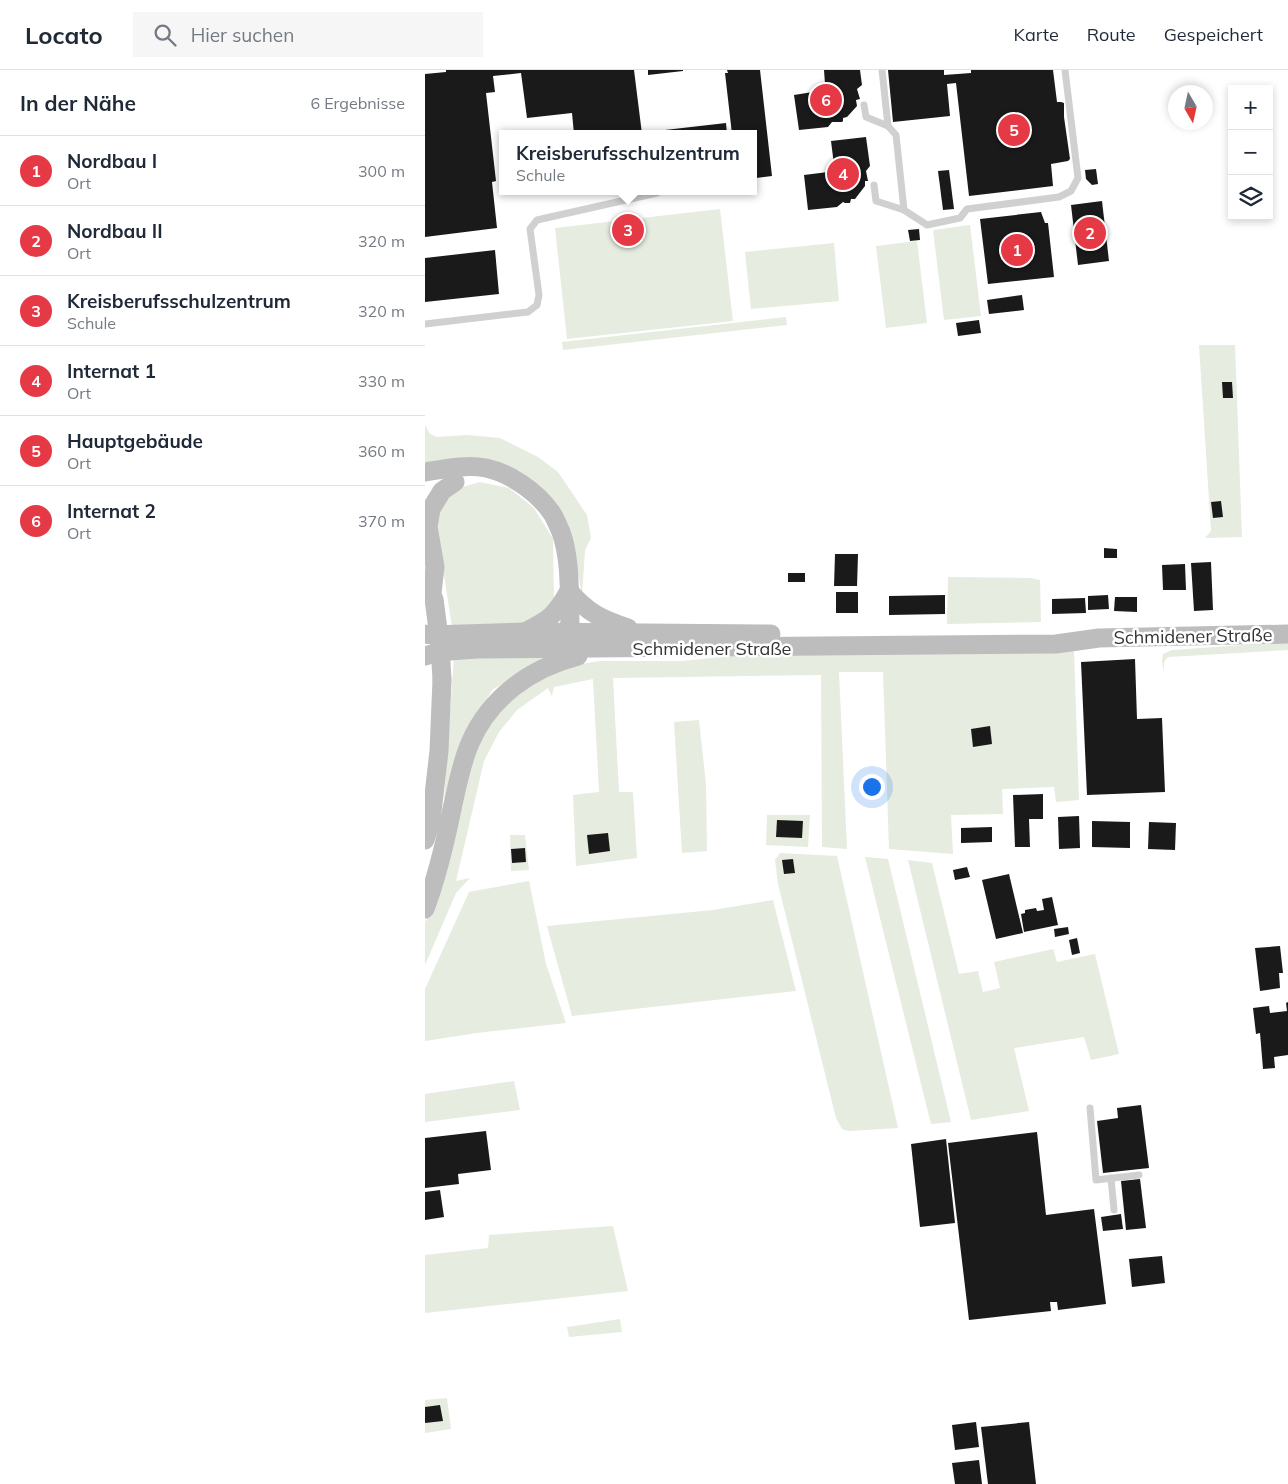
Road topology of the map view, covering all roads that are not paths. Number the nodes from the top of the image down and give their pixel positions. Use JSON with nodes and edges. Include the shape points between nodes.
{"nodes":[{"id":1,"x":881,"y":70,"type":"edge"},
{"id":2,"x":1065,"y":70,"type":"edge"},
{"id":3,"x":864,"y":105,"type":"dead end"},
{"id":4,"x":888,"y":126,"type":"junction"},
{"id":5,"x":874,"y":185,"type":"dead end"},
{"id":6,"x":648,"y":195,"type":"edge"},
{"id":7,"x":905,"y":210,"type":"junction"},
{"id":8,"x":425,"y":324,"type":"edge"},
{"id":9,"x":425,"y":472,"type":"edge"},
{"id":10,"x":516,"y":481,"type":"junction"},
{"id":11,"x":455,"y":482,"type":"junction"},
{"id":12,"x":425,"y":491,"type":"edge"},
{"id":13,"x":425,"y":564,"type":"edge"},
{"id":14,"x":569,"y":591,"type":"junction"},
{"id":15,"x":433,"y":596,"type":"junction"},
{"id":16,"x":524,"y":632,"type":"junction"},
{"id":17,"x":566,"y":633,"type":"junction"},
{"id":18,"x":645,"y":633,"type":"junction"},
{"id":19,"x":1288,"y":634,"type":"edge"},
{"id":20,"x":427,"y":635,"type":"edge"},
{"id":21,"x":872,"y":640,"type":"junction"},
{"id":22,"x":607,"y":648,"type":"junction"},
{"id":23,"x":552,"y":649,"type":"junction"},
{"id":24,"x":425,"y":656,"type":"edge"},
{"id":25,"x":434,"y":786,"type":"junction"},
{"id":26,"x":425,"y":810,"type":"edge"},
{"id":27,"x":425,"y":840,"type":"edge"},
{"id":28,"x":425,"y":908,"type":"edge"},
{"id":29,"x":1089,"y":1108,"type":"dead end"},
{"id":30,"x":1139,"y":1175,"type":"dead end"},
{"id":31,"x":1111,"y":1178,"type":"junction"},
{"id":32,"x":1114,"y":1210,"type":"dead end"}],
"edges":[{"from":1,"to":4,"type":"lane"},
{"from":2,"to":7,"type":"lane","via":[[1078,178],[1071,191],[1059,197],[967,209],[959,218],[927,226]]},
{"from":3,"to":4,"type":"lane","via":[[866,117]]},
{"from":4,"to":7,"type":"lane","via":[[896,135]]},
{"from":5,"to":7,"type":"lane","via":[[876,201]]},
{"from":6,"to":8,"type":"lane","via":[[537,220],[530,229],[539,295],[537,305],[528,312]]},
{"from":9,"to":10,"type":"main road","via":[[485,468]]},
{"from":10,"to":11,"type":"main road","via":[[478,476]]},
{"from":10,"to":14,"type":"main road","via":[[534,493],[552,512],[567,557]]},
{"from":11,"to":12,"type":"main road"},
{"from":11,"to":15,"type":"main road","via":[[442,491],[431,509],[428,527],[435,568]]},
{"from":13,"to":15,"type":"main road"},
{"from":14,"to":16,"type":"main road","via":[[550,618]]},
{"from":14,"to":17,"type":"main road","via":[[570,623]]},
{"from":14,"to":18,"type":"main road","name":"Schmidener Straße","via":[[595,615]]},
{"from":15,"to":25,"type":"main road","bridge":true,"via":[[442,680]]},
{"from":16,"to":17,"type":"main road","name":"Schmidener Straße"},
{"from":16,"to":20,"type":"main road","name":"Schmidener Straße"},
{"from":17,"to":18,"type":"main road","name":"Schmidener Straße"},
{"from":17,"to":23,"type":"main road"},
{"from":18,"to":21,"type":"main road","name":"Schmidener Straße"},
{"from":19,"to":21,"type":"main road","name":"Schmidener Straße","via":[[1099,638],[1056,644]]},
{"from":21,"to":22,"type":"main road","name":"Schmidener Straße"},
{"from":22,"to":23,"type":"main road","name":"Schmidener Straße"},
{"from":22,"to":28,"type":"main road","via":[[557,661],[535,672],[500,698],[484,718],[461,768],[442,854]]},
{"from":23,"to":24,"type":"main road","name":"Schmidener Straße","via":[[459,650]]},
{"from":25,"to":26,"type":"main road"},
{"from":25,"to":27,"type":"main road","via":[[431,821]]},
{"from":29,"to":31,"type":"lane","via":[[1097,1180]]},
{"from":30,"to":31,"type":"lane"},
{"from":31,"to":32,"type":"lane"}]}
